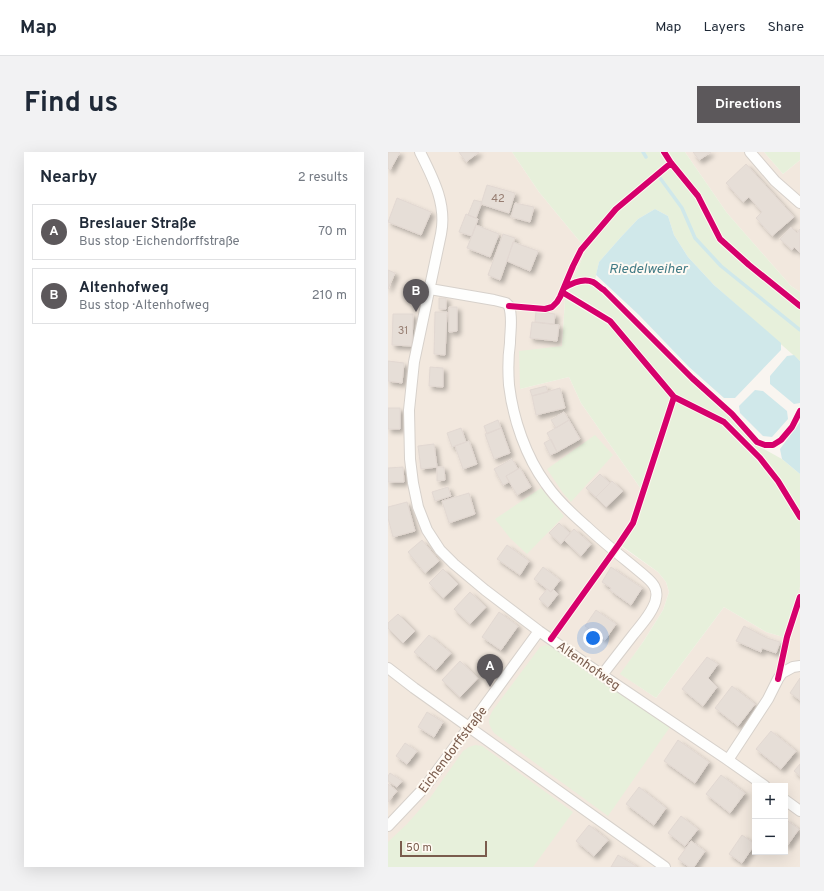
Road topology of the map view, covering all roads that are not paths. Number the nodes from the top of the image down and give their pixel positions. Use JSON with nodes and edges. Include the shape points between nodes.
{"nodes":[{"id":1,"x":420,"y":152,"type":"edge"},
{"id":2,"x":750,"y":152,"type":"edge"},
{"id":3,"x":800,"y":203,"type":"edge"},
{"id":4,"x":430,"y":289,"type":"junction"},
{"id":5,"x":539,"y":631,"type":"junction"},
{"id":6,"x":800,"y":666,"type":"edge"},
{"id":7,"x":388,"y":668,"type":"edge"},
{"id":8,"x":602,"y":675,"type":"junction"},
{"id":9,"x":469,"y":727,"type":"junction"},
{"id":10,"x":728,"y":760,"type":"junction"},
{"id":11,"x":761,"y":783,"type":"edge"},
{"id":12,"x":788,"y":802,"type":"edge"},
{"id":13,"x":800,"y":811,"type":"edge"},
{"id":14,"x":388,"y":826,"type":"edge"},
{"id":15,"x":665,"y":867,"type":"edge"}],
"edges":[{"from":1,"to":4,"type":"street","name":"Altenhofweg","via":[[436,188],[443,217]]},
{"from":2,"to":3,"type":"street","via":[[775,181]]},
{"from":4,"to":5,"type":"street","name":"Altenhofweg","via":[[414,362],[409,410],[410,459],[418,507],[427,530],[440,550],[485,590]]},
{"from":4,"to":8,"type":"street","via":[[494,300],[509,306],[512,316],[508,370],[512,403],[538,472],[555,496],[574,515],[653,584],[656,591],[654,606]]},
{"from":5,"to":8,"type":"street","name":"Altenhofweg"},
{"from":5,"to":9,"type":"street","name":"Eichendorffstraße"},
{"from":6,"to":10,"type":"street","via":[[782,673]]},
{"from":7,"to":9,"type":"street"},
{"from":8,"to":10,"type":"street","name":"Altenhofweg"},
{"from":9,"to":14,"type":"street","name":"Eichendorffstraße","via":[[425,787]]},
{"from":9,"to":15,"type":"street"},
{"from":10,"to":11,"type":"street","name":"Altenhofweg"},
{"from":12,"to":13,"type":"street"}]}
